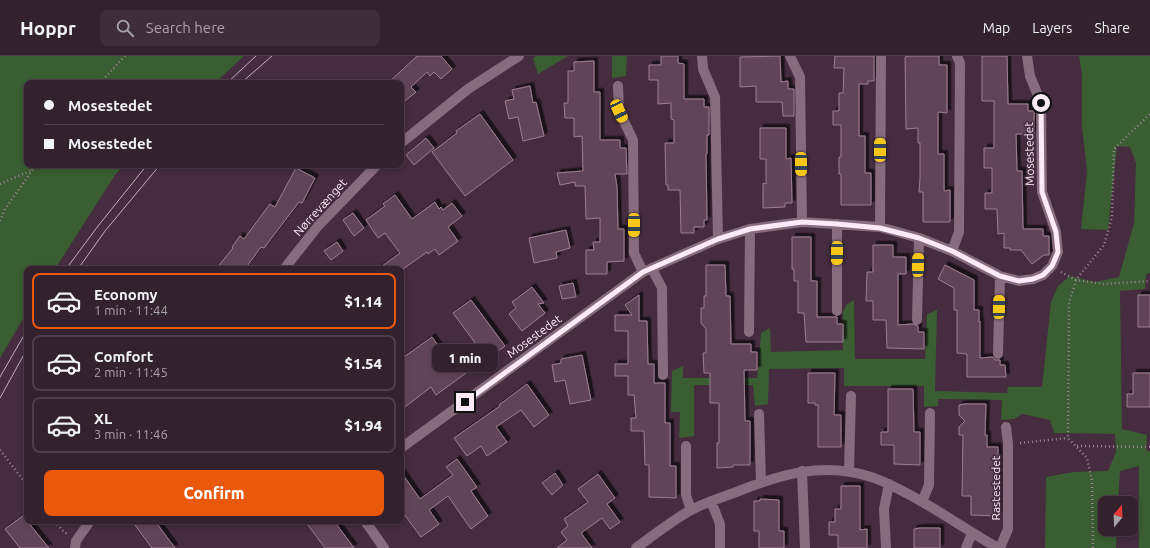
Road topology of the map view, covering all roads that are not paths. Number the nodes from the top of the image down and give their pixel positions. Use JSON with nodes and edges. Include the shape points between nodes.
{"nodes":[{"id":1,"x":519,"y":56,"type":"edge"},
{"id":2,"x":702,"y":56,"type":"edge"},
{"id":3,"x":790,"y":56,"type":"edge"},
{"id":4,"x":881,"y":56,"type":"edge"},
{"id":5,"x":957,"y":56,"type":"edge"},
{"id":6,"x":1027,"y":56,"type":"edge"},
{"id":7,"x":618,"y":86,"type":"dead end"},
{"id":8,"x":404,"y":141,"type":"edge"},
{"id":9,"x":375,"y":168,"type":"edge"},
{"id":10,"x":802,"y":222,"type":"junction"},
{"id":11,"x":837,"y":224,"type":"junction"},
{"id":12,"x":880,"y":228,"type":"junction"},
{"id":13,"x":750,"y":229,"type":"junction"},
{"id":14,"x":919,"y":238,"type":"junction"},
{"id":15,"x":718,"y":239,"type":"junction"},
{"id":16,"x":952,"y":251,"type":"junction"},
{"id":17,"x":286,"y":266,"type":"edge"},
{"id":18,"x":648,"y":271,"type":"junction"},
{"id":19,"x":1000,"y":276,"type":"junction"},
{"id":20,"x":837,"y":311,"type":"dead end"},
{"id":21,"x":917,"y":320,"type":"dead end"},
{"id":22,"x":749,"y":332,"type":"dead end"},
{"id":23,"x":998,"y":354,"type":"dead end"},
{"id":24,"x":663,"y":375,"type":"dead end"},
{"id":25,"x":851,"y":396,"type":"dead end"},
{"id":26,"x":930,"y":413,"type":"dead end"},
{"id":27,"x":759,"y":414,"type":"dead end"},
{"id":28,"x":1006,"y":427,"type":"dead end"},
{"id":29,"x":404,"y":446,"type":"edge"},
{"id":30,"x":686,"y":446,"type":"dead end"},
{"id":31,"x":849,"y":470,"type":"junction"},
{"id":32,"x":802,"y":471,"type":"junction"},
{"id":33,"x":760,"y":482,"type":"junction"},
{"id":34,"x":889,"y":484,"type":"junction"},
{"id":35,"x":711,"y":501,"type":"junction"},
{"id":36,"x":922,"y":502,"type":"junction"},
{"id":37,"x":691,"y":510,"type":"junction"},
{"id":38,"x":88,"y":524,"type":"edge"},
{"id":39,"x":366,"y":524,"type":"edge"},
{"id":40,"x":972,"y":533,"type":"junction"},
{"id":41,"x":76,"y":544,"type":"edge"},
{"id":42,"x":384,"y":548,"type":"edge"},
{"id":43,"x":636,"y":548,"type":"edge"},
{"id":44,"x":720,"y":548,"type":"edge"},
{"id":45,"x":805,"y":548,"type":"edge"},
{"id":46,"x":886,"y":548,"type":"edge"},
{"id":47,"x":966,"y":548,"type":"edge"},
{"id":48,"x":999,"y":548,"type":"edge"}],
"edges":[{"from":1,"to":8,"type":"street","via":[[468,89]]},
{"from":2,"to":15,"type":"street","via":[[703,69],[715,97]]},
{"from":3,"to":10,"type":"street","via":[[800,77]]},
{"from":4,"to":12,"type":"street"},
{"from":5,"to":16,"type":"street","via":[[960,63],[959,232]]},
{"from":6,"to":19,"type":"street","name":"Mosestedet","via":[[1030,76],[1041,103],[1042,192],[1056,232],[1058,252],[1052,266],[1043,275],[1019,281]]},
{"from":7,"to":18,"type":"street","via":[[619,111],[633,140],[634,253]]},
{"from":9,"to":17,"type":"street","name":"Nørrevænget","via":[[318,226]]},
{"from":10,"to":11,"type":"street","name":"Mosestedet"},
{"from":10,"to":13,"type":"street","name":"Mosestedet"},
{"from":11,"to":12,"type":"street","name":"Mosestedet"},
{"from":11,"to":20,"type":"street"},
{"from":12,"to":14,"type":"street","name":"Mosestedet"},
{"from":13,"to":15,"type":"street","name":"Mosestedet"},
{"from":13,"to":22,"type":"street"},
{"from":14,"to":16,"type":"street","name":"Mosestedet"},
{"from":14,"to":21,"type":"street"},
{"from":15,"to":18,"type":"street","name":"Mosestedet"},
{"from":16,"to":19,"type":"street","name":"Mosestedet"},
{"from":18,"to":24,"type":"street","via":[[662,288]]},
{"from":18,"to":29,"type":"street","name":"Mosestedet"},
{"from":19,"to":23,"type":"street"},
{"from":25,"to":31,"type":"street"},
{"from":26,"to":36,"type":"street","via":[[929,485]]},
{"from":27,"to":33,"type":"street"},
{"from":28,"to":48,"type":"street","name":"Rastestedet","via":[[1008,529]]},
{"from":30,"to":37,"type":"street","via":[[686,495]]},
{"from":31,"to":32,"type":"street","name":"Rastestedet"},
{"from":31,"to":34,"type":"street","name":"Rastestedet"},
{"from":32,"to":33,"type":"street","name":"Rastestedet"},
{"from":32,"to":45,"type":"street"},
{"from":33,"to":35,"type":"street","name":"Rastestedet"},
{"from":34,"to":36,"type":"street","name":"Rastestedet"},
{"from":34,"to":46,"type":"street","via":[[884,509]]},
{"from":35,"to":37,"type":"street","name":"Rastestedet"},
{"from":35,"to":44,"type":"street","via":[[720,524]]},
{"from":36,"to":40,"type":"street","name":"Rastestedet"},
{"from":37,"to":43,"type":"street","name":"Rastestedet"},
{"from":38,"to":41,"type":"street"},
{"from":39,"to":42,"type":"street"},
{"from":40,"to":47,"type":"street"},
{"from":40,"to":48,"type":"street","name":"Rastestedet"}]}
